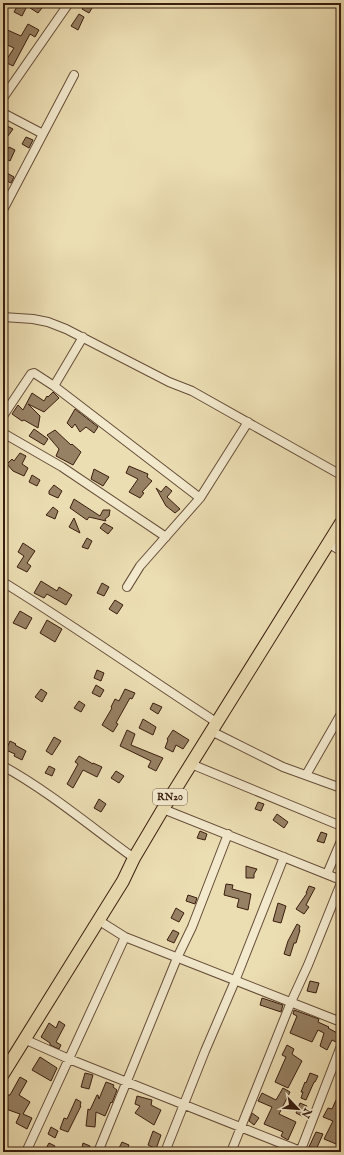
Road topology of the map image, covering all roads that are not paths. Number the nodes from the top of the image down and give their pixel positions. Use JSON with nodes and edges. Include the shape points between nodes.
{"nodes":[{"id":1,"x":69,"y":3,"type":"edge"},
{"id":2,"x":74,"y":75,"type":"dead end"},
{"id":3,"x":3,"y":98,"type":"edge"},
{"id":4,"x":3,"y":113,"type":"edge"},
{"id":5,"x":43,"y":134,"type":"junction"},
{"id":6,"x":3,"y":210,"type":"edge"},
{"id":7,"x":3,"y":317,"type":"edge"},
{"id":8,"x":83,"y":337,"type":"junction"},
{"id":9,"x":54,"y":386,"type":"junction"},
{"id":10,"x":3,"y":416,"type":"edge"},
{"id":11,"x":248,"y":422,"type":"junction"},
{"id":12,"x":3,"y":433,"type":"edge"},
{"id":13,"x":341,"y":475,"type":"edge"},
{"id":14,"x":200,"y":498,"type":"junction"},
{"id":15,"x":341,"y":523,"type":"edge"},
{"id":16,"x":166,"y":537,"type":"junction"},
{"id":17,"x":328,"y":543,"type":"junction"},
{"id":18,"x":341,"y":551,"type":"edge"},
{"id":19,"x":3,"y":582,"type":"edge"},
{"id":20,"x":127,"y":587,"type":"dead end"},
{"id":21,"x":341,"y":714,"type":"edge"},
{"id":22,"x":214,"y":726,"type":"junction"},
{"id":23,"x":191,"y":764,"type":"junction"},
{"id":24,"x":3,"y":766,"type":"edge"},
{"id":25,"x":306,"y":775,"type":"junction"},
{"id":26,"x":341,"y":788,"type":"edge"},
{"id":27,"x":163,"y":809,"type":"junction"},
{"id":28,"x":341,"y":826,"type":"edge"},
{"id":29,"x":228,"y":834,"type":"junction"},
{"id":30,"x":341,"y":841,"type":"edge"},
{"id":31,"x":284,"y":857,"type":"junction"},
{"id":32,"x":134,"y":858,"type":"junction"},
{"id":33,"x":327,"y":874,"type":"junction"},
{"id":34,"x":341,"y":881,"type":"edge"},
{"id":35,"x":98,"y":920,"type":"junction"},
{"id":36,"x":125,"y":937,"type":"junction"},
{"id":37,"x":177,"y":958,"type":"junction"},
{"id":38,"x":235,"y":981,"type":"junction"},
{"id":39,"x":291,"y":1002,"type":"junction"},
{"id":40,"x":341,"y":1022,"type":"edge"},
{"id":41,"x":24,"y":1039,"type":"junction"},
{"id":42,"x":341,"y":1046,"type":"edge"},
{"id":43,"x":69,"y":1060,"type":"junction"},
{"id":44,"x":3,"y":1074,"type":"edge"},
{"id":45,"x":127,"y":1082,"type":"junction"},
{"id":46,"x":184,"y":1105,"type":"junction"},
{"id":47,"x":241,"y":1127,"type":"junction"},
{"id":48,"x":26,"y":1152,"type":"edge"},
{"id":49,"x":98,"y":1152,"type":"edge"},
{"id":50,"x":165,"y":1152,"type":"edge"},
{"id":51,"x":231,"y":1152,"type":"edge"},
{"id":52,"x":301,"y":1152,"type":"edge"}],
"edges":[{"from":1,"to":3,"type":"street"},
{"from":2,"to":5,"type":"street"},
{"from":4,"to":5,"type":"street"},
{"from":5,"to":6,"type":"street"},
{"from":7,"to":8,"type":"street","via":[[48,322]]},
{"from":8,"to":9,"type":"street"},
{"from":8,"to":11,"type":"street"},
{"from":9,"to":10,"type":"street","via":[[34,373],[30,374]]},
{"from":9,"to":14,"type":"street"},
{"from":11,"to":13,"type":"street"},
{"from":11,"to":14,"type":"street"},
{"from":12,"to":16,"type":"street","via":[[62,467]]},
{"from":14,"to":16,"type":"street"},
{"from":15,"to":17,"type":"main road","number":"RN20"},
{"from":16,"to":20,"type":"street","via":[[140,566]]},
{"from":17,"to":18,"type":"street"},
{"from":17,"to":22,"type":"main road","number":"RN20"},
{"from":19,"to":22,"type":"street","via":[[102,647]]},
{"from":21,"to":25,"type":"street"},
{"from":22,"to":23,"type":"main road","number":"RN20"},
{"from":22,"to":25,"type":"street","via":[[283,767]]},
{"from":23,"to":27,"type":"main road","number":"RN20"},
{"from":23,"to":28,"type":"street"},
{"from":24,"to":32,"type":"street","via":[[63,805]]},
{"from":25,"to":26,"type":"street"},
{"from":27,"to":29,"type":"street"},
{"from":27,"to":32,"type":"main road","number":"RN20"},
{"from":29,"to":31,"type":"street"},
{"from":29,"to":37,"type":"street","via":[[192,928]]},
{"from":30,"to":33,"type":"street"},
{"from":31,"to":33,"type":"street"},
{"from":31,"to":38,"type":"street"},
{"from":32,"to":35,"type":"main road","number":"RN20"},
{"from":33,"to":34,"type":"street"},
{"from":34,"to":39,"type":"street"},
{"from":35,"to":36,"type":"street"},
{"from":35,"to":41,"type":"main road","number":"RN20"},
{"from":36,"to":37,"type":"street"},
{"from":36,"to":43,"type":"street"},
{"from":37,"to":38,"type":"street"},
{"from":37,"to":45,"type":"street"},
{"from":38,"to":39,"type":"street"},
{"from":38,"to":46,"type":"street"},
{"from":39,"to":40,"type":"street"},
{"from":39,"to":47,"type":"street"},
{"from":41,"to":43,"type":"street"},
{"from":41,"to":44,"type":"main road","number":"RN20"},
{"from":42,"to":52,"type":"street"},
{"from":43,"to":45,"type":"street"},
{"from":43,"to":48,"type":"street"},
{"from":45,"to":46,"type":"street"},
{"from":45,"to":49,"type":"street"},
{"from":46,"to":47,"type":"street"},
{"from":46,"to":50,"type":"street"},
{"from":47,"to":51,"type":"street"},
{"from":47,"to":52,"type":"street"}]}
